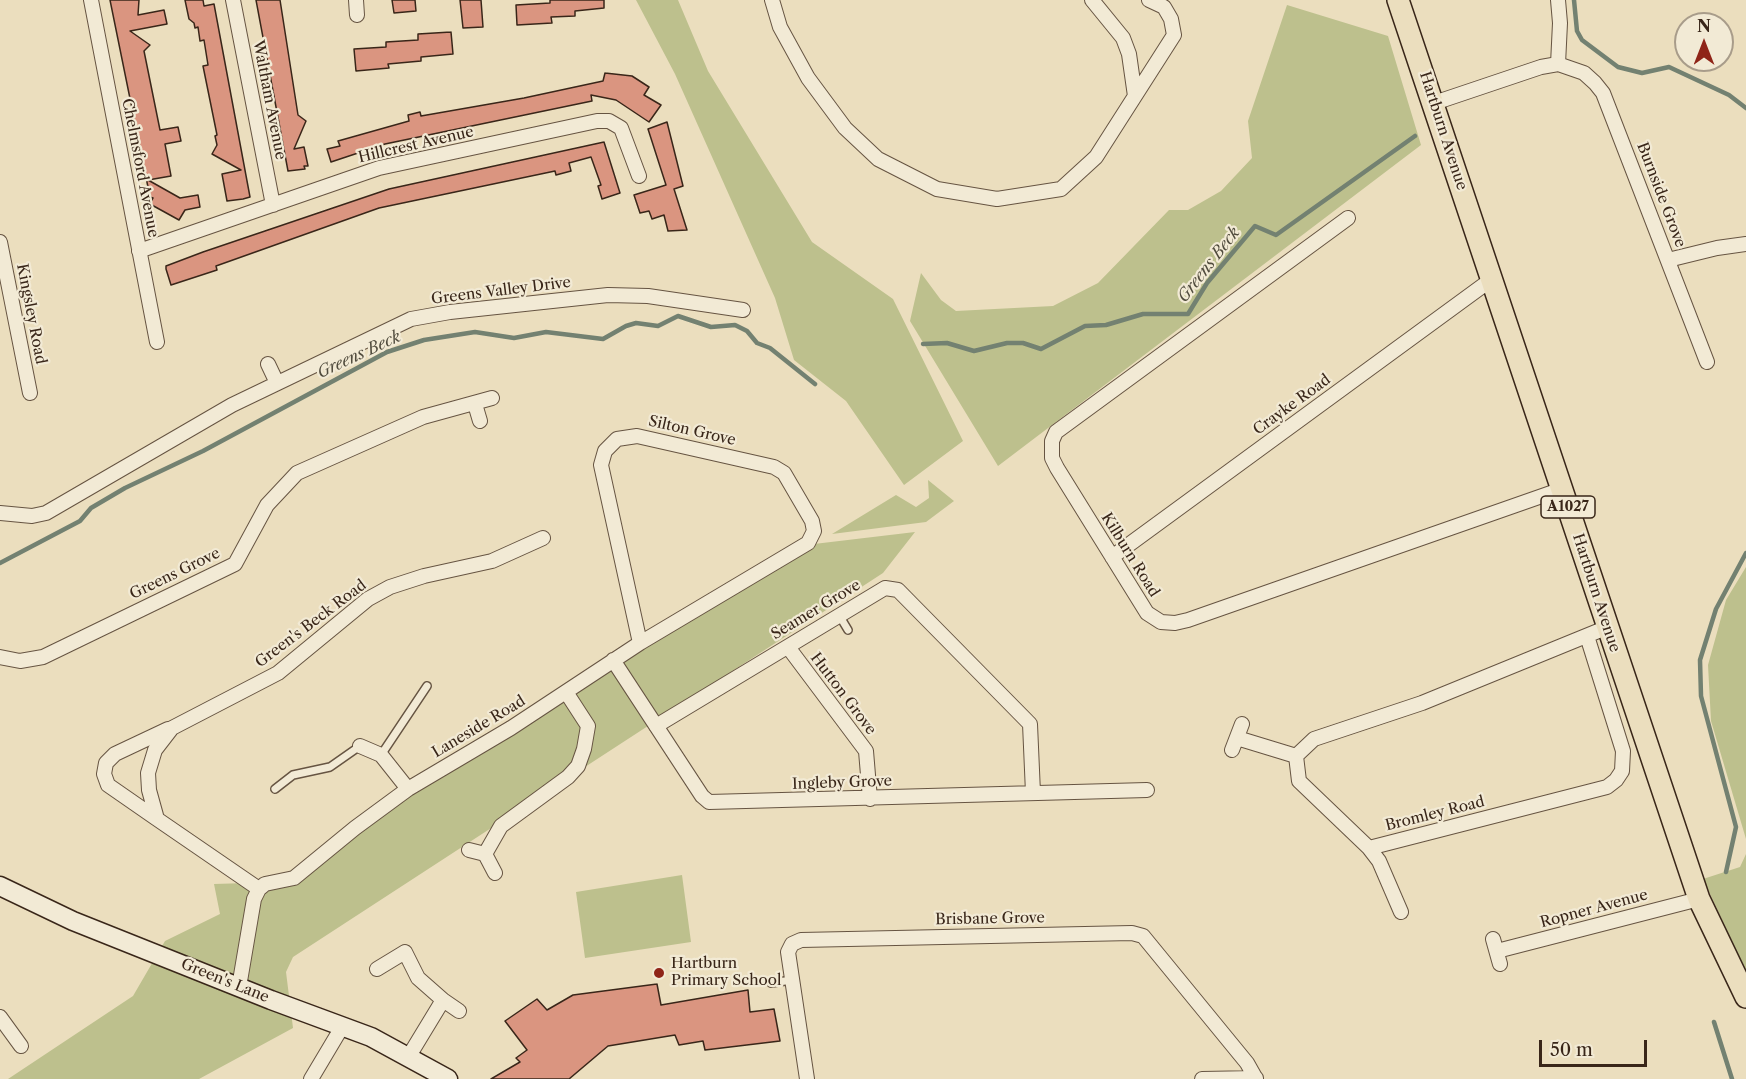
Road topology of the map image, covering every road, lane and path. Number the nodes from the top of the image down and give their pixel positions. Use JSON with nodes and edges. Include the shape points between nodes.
{"nodes":[{"id":1,"x":91,"y":0,"type":"edge"},
{"id":2,"x":233,"y":0,"type":"edge"},
{"id":3,"x":356,"y":0,"type":"edge"},
{"id":4,"x":772,"y":0,"type":"edge"},
{"id":5,"x":1092,"y":0,"type":"edge"},
{"id":6,"x":1149,"y":0,"type":"edge"},
{"id":7,"x":1558,"y":0,"type":"edge"},
{"id":8,"x":1401,"y":4,"type":"edge"},
{"id":9,"x":357,"y":15,"type":"dead end"},
{"id":10,"x":1558,"y":64,"type":"junction"},
{"id":11,"x":1135,"y":96,"type":"junction"},
{"id":12,"x":1434,"y":103,"type":"junction"},
{"id":13,"x":639,"y":176,"type":"dead end"},
{"id":14,"x":273,"y":205,"type":"junction"},
{"id":15,"x":1348,"y":218,"type":"dead end"},
{"id":16,"x":0,"y":243,"type":"edge"},
{"id":17,"x":1746,"y":244,"type":"edge"},
{"id":18,"x":139,"y":251,"type":"junction"},
{"id":19,"x":1668,"y":260,"type":"junction"},
{"id":20,"x":1492,"y":279,"type":"junction"},
{"id":21,"x":742,"y":310,"type":"dead end"},
{"id":22,"x":157,"y":342,"type":"dead end"},
{"id":23,"x":1707,"y":362,"type":"dead end"},
{"id":24,"x":268,"y":364,"type":"dead end"},
{"id":25,"x":277,"y":383,"type":"junction"},
{"id":26,"x":30,"y":393,"type":"dead end"},
{"id":27,"x":492,"y":398,"type":"dead end"},
{"id":28,"x":475,"y":404,"type":"junction"},
{"id":29,"x":480,"y":421,"type":"dead end"},
{"id":30,"x":1562,"y":489,"type":"junction"},
{"id":31,"x":0,"y":516,"type":"edge"},
{"id":32,"x":543,"y":537,"type":"dead end"},
{"id":33,"x":808,"y":543,"type":"joint"},
{"id":34,"x":1112,"y":557,"type":"junction"},
{"id":35,"x":839,"y":615,"type":"junction"},
{"id":36,"x":1608,"y":627,"type":"junction"},
{"id":37,"x":848,"y":630,"type":"dead end"},
{"id":38,"x":1587,"y":636,"type":"junction"},
{"id":39,"x":640,"y":643,"type":"junction"},
{"id":40,"x":788,"y":646,"type":"junction"},
{"id":41,"x":0,"y":657,"type":"edge"},
{"id":42,"x":613,"y":660,"type":"junction"},
{"id":43,"x":427,"y":686,"type":"dead end"},
{"id":44,"x":566,"y":692,"type":"junction"},
{"id":45,"x":656,"y":726,"type":"junction"},
{"id":46,"x":172,"y":728,"type":"junction"},
{"id":47,"x":1237,"y":737,"type":"dead end"},
{"id":48,"x":360,"y":746,"type":"joint"},
{"id":49,"x":381,"y":755,"type":"junction"},
{"id":50,"x":1296,"y":756,"type":"junction"},
{"id":51,"x":1622,"y":771,"type":"joint"},
{"id":52,"x":275,"y":789,"type":"dead end"},
{"id":53,"x":408,"y":789,"type":"junction"},
{"id":54,"x":1147,"y":790,"type":"dead end"},
{"id":55,"x":1033,"y":793,"type":"junction"},
{"id":56,"x":870,"y":798,"type":"junction"},
{"id":57,"x":158,"y":819,"type":"junction"},
{"id":58,"x":1369,"y":848,"type":"junction"},
{"id":59,"x":469,"y":850,"type":"dead end"},
{"id":60,"x":485,"y":854,"type":"junction"},
{"id":61,"x":495,"y":873,"type":"dead end"},
{"id":62,"x":1,"y":888,"type":"edge"},
{"id":63,"x":259,"y":889,"type":"junction"},
{"id":64,"x":1699,"y":899,"type":"junction"},
{"id":65,"x":1401,"y":912,"type":"dead end"},
{"id":66,"x":1497,"y":952,"type":"dead end"},
{"id":67,"x":377,"y":969,"type":"dead end"},
{"id":68,"x":792,"y":980,"type":"junction"},
{"id":69,"x":771,"y":983,"type":"dead end"},
{"id":70,"x":239,"y":987,"type":"junction"},
{"id":71,"x":1746,"y":997,"type":"edge"},
{"id":72,"x":443,"y":1000,"type":"junction"},
{"id":73,"x":459,"y":1011,"type":"dead end"},
{"id":74,"x":0,"y":1017,"type":"edge"},
{"id":75,"x":342,"y":1027,"type":"junction"},
{"id":76,"x":21,"y":1046,"type":"dead end"},
{"id":77,"x":409,"y":1056,"type":"junction"},
{"id":78,"x":311,"y":1079,"type":"edge"},
{"id":79,"x":448,"y":1079,"type":"edge"},
{"id":80,"x":807,"y":1079,"type":"edge"},
{"id":81,"x":1202,"y":1079,"type":"edge"},
{"id":82,"x":1256,"y":1079,"type":"edge"}],
"edges":[{"from":1,"to":18,"type":"street","name":"Chelmsford Avenue"},
{"from":2,"to":14,"type":"street","name":"Waltham Avenue"},
{"from":3,"to":9,"type":"street"},
{"from":4,"to":11,"type":"street","via":[[780,27],[808,78],[845,128],[878,159],[937,189],[997,199],[1061,189],[1095,157]]},
{"from":5,"to":11,"type":"street","via":[[1123,38]]},
{"from":6,"to":11,"type":"street","via":[[1164,7],[1174,35]]},
{"from":7,"to":10,"type":"street"},
{"from":8,"to":12,"type":"main road","name":"Hartburn Avenue","number":"A1027"},
{"from":10,"to":12,"type":"street"},
{"from":10,"to":19,"type":"street","name":"Burnside Grove","via":[[1584,73],[1603,93]]},
{"from":12,"to":20,"type":"main road","name":"Hartburn Avenue","number":"A1027"},
{"from":13,"to":14,"type":"street","name":"Hillcrest Avenue","via":[[625,133],[614,123],[603,121],[379,168]]},
{"from":14,"to":18,"type":"street","name":"Hillcrest Avenue"},
{"from":15,"to":34,"type":"street","name":"Kilburn Road","via":[[1333,222],[1056,432],[1050,448],[1052,458]]},
{"from":16,"to":26,"type":"street","name":"Kingsley Road"},
{"from":17,"to":19,"type":"street"},
{"from":18,"to":22,"type":"street","name":"Chelmsford Avenue"},
{"from":19,"to":23,"type":"street","name":"Burnside Grove"},
{"from":20,"to":30,"type":"main road","name":"Hartburn Avenue","number":"A1027"},
{"from":20,"to":34,"type":"street","name":"Crayke Road"},
{"from":21,"to":25,"type":"street","name":"Greens Valley Drive","via":[[648,296],[608,295],[450,312],[411,319]]},
{"from":24,"to":25,"type":"street"},
{"from":25,"to":31,"type":"street","name":"Greens Valley Drive","via":[[231,405],[53,509],[32,516]]},
{"from":27,"to":28,"type":"street","name":"Greens Grove"},
{"from":28,"to":29,"type":"street"},
{"from":28,"to":41,"type":"street","name":"Greens Grove","via":[[423,417],[297,472],[267,505],[235,564],[217,566],[43,657],[20,661]]},
{"from":30,"to":34,"type":"street","name":"Kilburn Road","via":[[1175,623],[1161,622],[1147,613]]},
{"from":30,"to":36,"type":"main road","name":"Hartburn Avenue","number":"A1027"},
{"from":32,"to":46,"type":"street","name":"Green's Beck Road","via":[[492,561],[390,587],[343,618],[278,673]]},
{"from":33,"to":39,"type":"street","name":"Laneside Road"},
{"from":33,"to":39,"type":"street","name":"Silton Grove","via":[[814,531],[812,520],[784,473],[637,436],[617,439],[605,450],[601,465]]},
{"from":35,"to":37,"type":"lane"},
{"from":35,"to":40,"type":"street","name":"Seamer Grove"},
{"from":35,"to":55,"type":"street","name":"Seamer Grove","via":[[885,588],[898,590],[1030,724]]},
{"from":36,"to":38,"type":"street"},
{"from":36,"to":64,"type":"main road","name":"Hartburn Avenue","number":"A1027"},
{"from":38,"to":50,"type":"street","via":[[1422,703],[1314,739]]},
{"from":38,"to":51,"type":"street","name":"Hartburn Avenue","via":[[1623,751]]},
{"from":39,"to":42,"type":"street","name":"Laneside Road"},
{"from":40,"to":45,"type":"street","name":"Seamer Grove"},
{"from":40,"to":56,"type":"street","name":"Hutton Grove","via":[[866,752]]},
{"from":42,"to":44,"type":"street","name":"Laneside Road"},
{"from":42,"to":45,"type":"street","name":"Ingleby Grove"},
{"from":43,"to":49,"type":"lane"},
{"from":44,"to":53,"type":"street","name":"Laneside Road"},
{"from":44,"to":60,"type":"street","via":[[588,726],[578,766],[501,826]]},
{"from":45,"to":56,"type":"street","name":"Ingleby Grove","via":[[702,796],[710,802]]},
{"from":46,"to":57,"type":"street","name":"Green's Beck Road","via":[[155,750],[148,773]]},
{"from":46,"to":57,"type":"street","name":"Green's Beck Road","via":[[115,754],[106,763],[104,774],[108,785]]},
{"from":47,"to":50,"type":"street"},
{"from":48,"to":49,"type":"street"},
{"from":48,"to":52,"type":"lane","via":[[330,767],[293,775]]},
{"from":49,"to":53,"type":"street"},
{"from":50,"to":58,"type":"street","via":[[1299,781]]},
{"from":51,"to":58,"type":"street","name":"Bromley Road","via":[[1607,787]]},
{"from":53,"to":63,"type":"street","name":"Laneside Road","via":[[294,878]]},
{"from":54,"to":55,"type":"street","name":"Ingleby Grove"},
{"from":55,"to":56,"type":"street","name":"Ingleby Grove"},
{"from":57,"to":63,"type":"street","name":"Green's Beck Road"},
{"from":58,"to":65,"type":"street","via":[[1379,861]]},
{"from":59,"to":60,"type":"street"},
{"from":60,"to":61,"type":"street"},
{"from":62,"to":70,"type":"street","name":"Green's Lane"},
{"from":63,"to":70,"type":"street"},
{"from":64,"to":66,"type":"street","name":"Ropner Avenue"},
{"from":64,"to":71,"type":"main road","name":"Hartburn Avenue","number":"A1027"},
{"from":67,"to":72,"type":"street","via":[[405,952],[418,978]]},
{"from":68,"to":69,"type":"lane"},
{"from":68,"to":80,"type":"street","name":"Brisbane Grove"},
{"from":68,"to":82,"type":"street","name":"Brisbane Grove","via":[[788,952],[792,944],[801,940],[1132,933],[1143,936]]},
{"from":70,"to":75,"type":"street","name":"Green's Lane"},
{"from":72,"to":73,"type":"street"},
{"from":72,"to":77,"type":"street"},
{"from":74,"to":76,"type":"street"},
{"from":75,"to":77,"type":"street","name":"Green's Lane"},
{"from":75,"to":78,"type":"street"},
{"from":77,"to":79,"type":"street","name":"Green's Lane"},
{"from":81,"to":82,"type":"street"}]}
